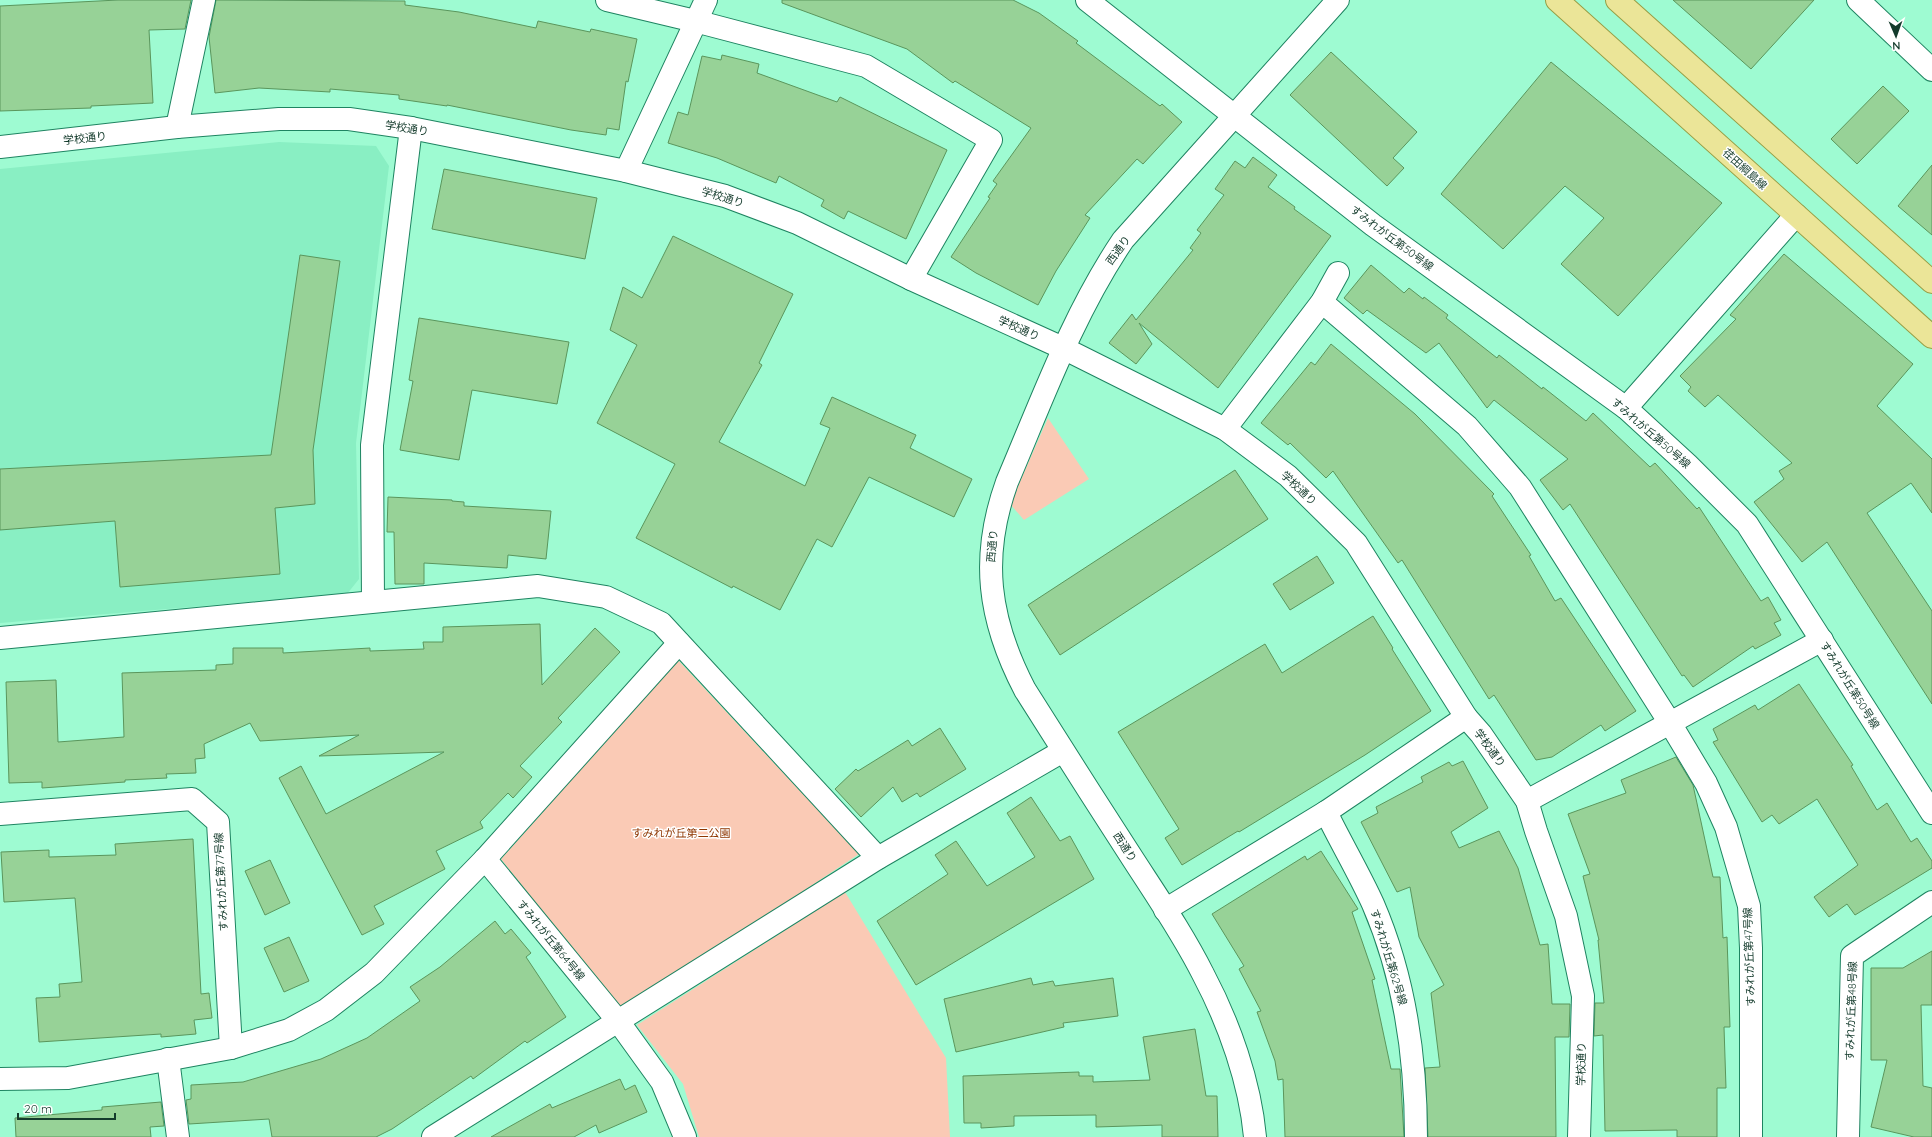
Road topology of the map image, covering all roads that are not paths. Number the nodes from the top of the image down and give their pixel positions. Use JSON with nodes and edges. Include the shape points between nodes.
{"nodes":[{"id":1,"x":204,"y":0,"type":"edge"},
{"id":2,"x":607,"y":0,"type":"edge"},
{"id":3,"x":706,"y":0,"type":"edge"},
{"id":4,"x":1086,"y":0,"type":"edge"},
{"id":5,"x":1338,"y":0,"type":"edge"},
{"id":6,"x":1558,"y":0,"type":"edge"},
{"id":7,"x":1617,"y":0,"type":"edge"},
{"id":8,"x":1858,"y":0,"type":"edge"},
{"id":9,"x":695,"y":21,"type":"junction"},
{"id":10,"x":1932,"y":70,"type":"edge"},
{"id":11,"x":1234,"y":115,"type":"junction"},
{"id":12,"x":177,"y":127,"type":"junction"},
{"id":13,"x":411,"y":128,"type":"junction"},
{"id":14,"x":0,"y":147,"type":"edge"},
{"id":15,"x":626,"y":171,"type":"junction"},
{"id":16,"x":1796,"y":215,"type":"junction"},
{"id":17,"x":1338,"y":273,"type":"dead end"},
{"id":18,"x":911,"y":280,"type":"junction"},
{"id":19,"x":1932,"y":282,"type":"edge"},
{"id":20,"x":1322,"y":302,"type":"junction"},
{"id":21,"x":1932,"y":338,"type":"edge"},
{"id":22,"x":1065,"y":349,"type":"junction"},
{"id":23,"x":1626,"y":408,"type":"junction"},
{"id":24,"x":1225,"y":429,"type":"junction"},
{"id":25,"x":373,"y":601,"type":"junction"},
{"id":26,"x":0,"y":638,"type":"edge"},
{"id":27,"x":1822,"y":640,"type":"junction"},
{"id":28,"x":679,"y":643,"type":"junction"},
{"id":29,"x":1466,"y":717,"type":"junction"},
{"id":30,"x":1670,"y":723,"type":"junction"},
{"id":31,"x":1063,"y":751,"type":"junction"},
{"id":32,"x":1528,"y":801,"type":"junction"},
{"id":33,"x":1326,"y":812,"type":"junction"},
{"id":34,"x":1932,"y":813,"type":"edge"},
{"id":35,"x":0,"y":814,"type":"edge"},
{"id":36,"x":878,"y":858,"type":"junction"},
{"id":37,"x":485,"y":859,"type":"junction"},
{"id":38,"x":1932,"y":902,"type":"edge"},
{"id":39,"x":1165,"y":910,"type":"junction"},
{"id":40,"x":618,"y":1021,"type":"junction"},
{"id":41,"x":231,"y":1048,"type":"junction"},
{"id":42,"x":168,"y":1059,"type":"junction"},
{"id":43,"x":0,"y":1079,"type":"edge"},
{"id":44,"x":178,"y":1137,"type":"edge"},
{"id":45,"x":433,"y":1137,"type":"edge"},
{"id":46,"x":685,"y":1137,"type":"edge"},
{"id":47,"x":1255,"y":1137,"type":"edge"},
{"id":48,"x":1416,"y":1137,"type":"edge"},
{"id":49,"x":1579,"y":1137,"type":"edge"},
{"id":50,"x":1751,"y":1137,"type":"edge"},
{"id":51,"x":1848,"y":1137,"type":"edge"}],
"edges":[{"from":1,"to":12,"type":"street"},
{"from":2,"to":9,"type":"street"},
{"from":3,"to":9,"type":"street"},
{"from":4,"to":11,"type":"street","name":"すみれが丘第50号線"},
{"from":5,"to":11,"type":"street","name":"西通り"},
{"from":6,"to":16,"type":"main road","name":"荏田綱島線"},
{"from":7,"to":19,"type":"main road"},
{"from":8,"to":10,"type":"street"},
{"from":9,"to":15,"type":"street"},
{"from":9,"to":18,"type":"street","via":[[866,66],[991,140]]},
{"from":11,"to":22,"type":"street","name":"西通り","via":[[1123,240],[1087,300]]},
{"from":11,"to":23,"type":"street","name":"すみれが丘第50号線","via":[[1373,225]]},
{"from":12,"to":13,"type":"street","name":"学校通り","via":[[287,119],[349,120]]},
{"from":12,"to":14,"type":"street","name":"学校通り"},
{"from":13,"to":15,"type":"street","name":"学校通り"},
{"from":13,"to":25,"type":"street","via":[[372,445]]},
{"from":15,"to":18,"type":"street","name":"学校通り","via":[[725,196],[797,223]]},
{"from":16,"to":21,"type":"main road","name":"荏田綱島線"},
{"from":16,"to":23,"type":"street"},
{"from":17,"to":20,"type":"street"},
{"from":18,"to":22,"type":"street","name":"学校通り"},
{"from":20,"to":24,"type":"street"},
{"from":20,"to":30,"type":"street","name":"すみれが丘第47号線","via":[[1467,426],[1520,487]]},
{"from":22,"to":24,"type":"street","name":"学校通り"},
{"from":22,"to":31,"type":"street","name":"西通り","via":[[998,508],[990,561],[991,589],[996,616],[1012,666]]},
{"from":23,"to":27,"type":"street","name":"すみれが丘第50号線","via":[[1747,524]]},
{"from":24,"to":29,"type":"street","name":"学校通り","via":[[1288,476],[1356,543]]},
{"from":25,"to":26,"type":"street"},
{"from":25,"to":28,"type":"street","via":[[538,586],[606,597],[661,623]]},
{"from":27,"to":30,"type":"street"},
{"from":27,"to":34,"type":"street","name":"すみれが丘第50号線"},
{"from":28,"to":36,"type":"street"},
{"from":28,"to":37,"type":"street"},
{"from":29,"to":32,"type":"street","name":"学校通り"},
{"from":29,"to":33,"type":"street"},
{"from":30,"to":32,"type":"street"},
{"from":30,"to":50,"type":"street","name":"すみれが丘第47号線","via":[[1706,783],[1726,827],[1749,906]]},
{"from":31,"to":36,"type":"street"},
{"from":31,"to":39,"type":"street","name":"西通り"},
{"from":32,"to":49,"type":"street","name":"学校通り","via":[[1566,916],[1583,996]]},
{"from":33,"to":39,"type":"street"},
{"from":33,"to":48,"type":"street","name":"すみれが丘第62号線","via":[[1373,905],[1404,1002],[1412,1053]]},
{"from":35,"to":41,"type":"street","name":"すみれが丘第77号線","via":[[192,798],[218,822]]},
{"from":36,"to":40,"type":"street"},
{"from":37,"to":40,"type":"street","name":"すみれが丘第64号線"},
{"from":37,"to":41,"type":"street","via":[[374,973],[326,1010],[289,1030]]},
{"from":38,"to":51,"type":"street","name":"すみれが丘第48号線","via":[[1852,956]]},
{"from":39,"to":47,"type":"street","name":"西通り","via":[[1203,974],[1224,1020],[1241,1069]]},
{"from":40,"to":45,"type":"street"},
{"from":40,"to":46,"type":"street","name":"すみれが丘第64号線","via":[[662,1082]]},
{"from":41,"to":42,"type":"street"},
{"from":42,"to":43,"type":"street","via":[[68,1078]]},
{"from":42,"to":44,"type":"street"}]}
